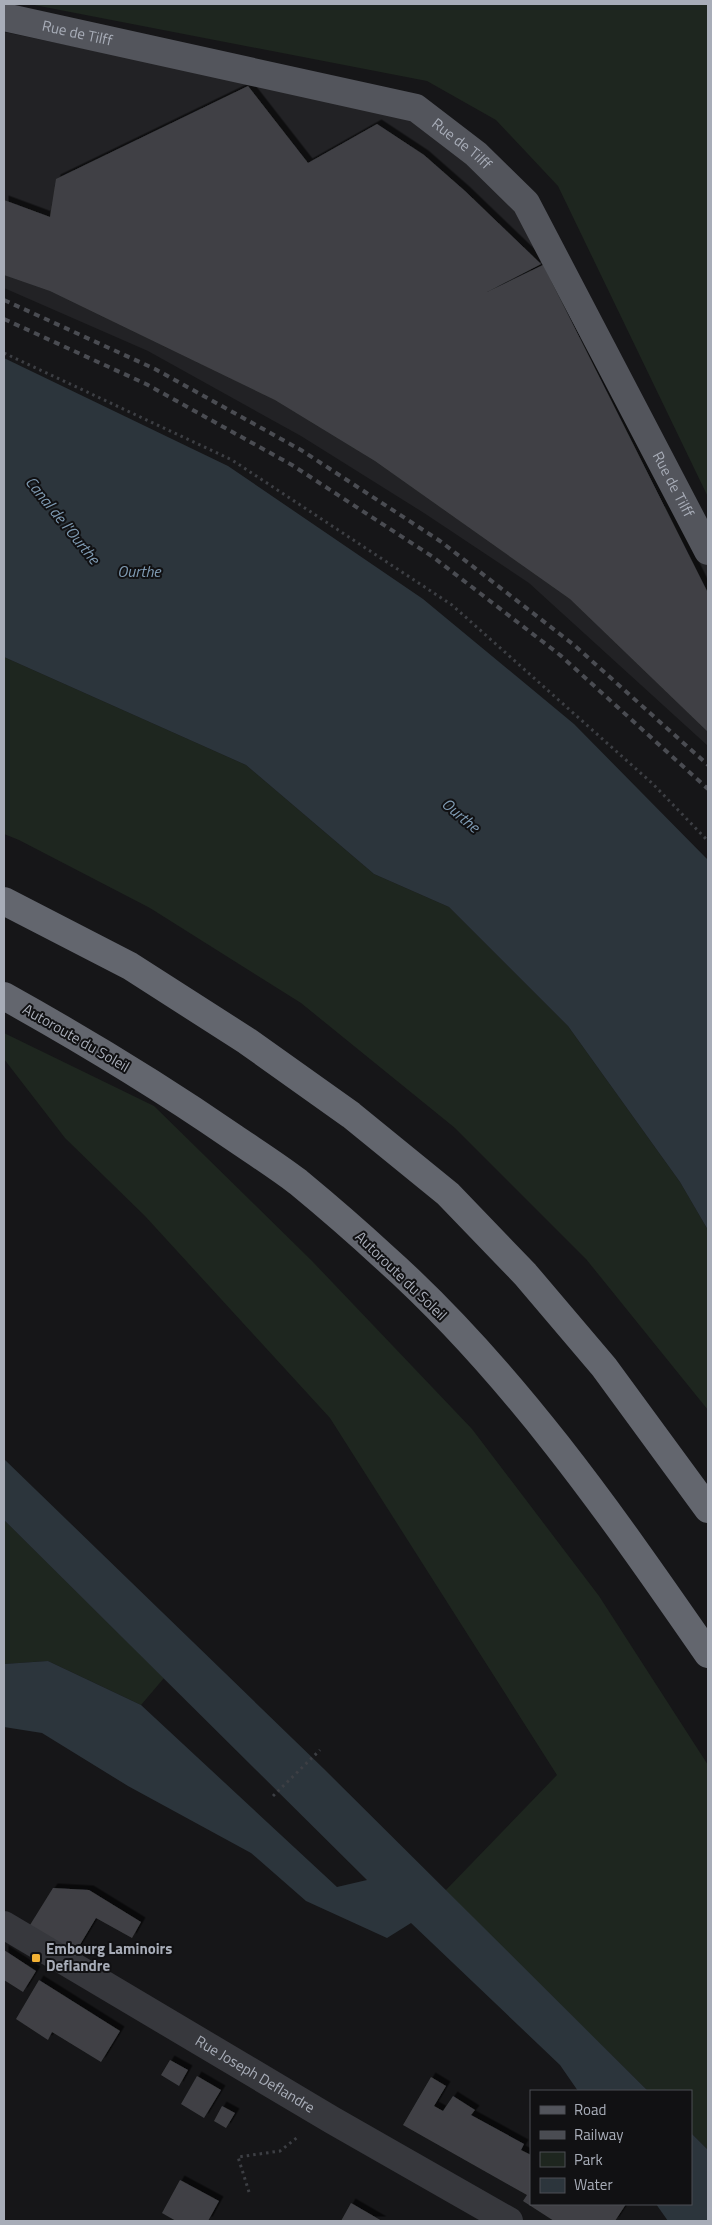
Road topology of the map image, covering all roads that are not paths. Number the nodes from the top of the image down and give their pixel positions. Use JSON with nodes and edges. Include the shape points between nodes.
{"nodes":[{"id":1,"x":4,"y":17,"type":"edge"},
{"id":2,"x":708,"y":552,"type":"edge"},
{"id":3,"x":4,"y":901,"type":"edge"},
{"id":4,"x":4,"y":996,"type":"edge"},
{"id":5,"x":708,"y":1509,"type":"edge"},
{"id":6,"x":708,"y":1654,"type":"edge"},
{"id":7,"x":4,"y":1925,"type":"edge"},
{"id":8,"x":510,"y":2221,"type":"edge"}],
"edges":[{"from":1,"to":2,"type":"main road","name":"Rue de Tilff","via":[[416,108],[476,154],[526,203]]},
{"from":3,"to":5,"type":"highway","via":[[130,966],[247,1041],[351,1115],[448,1194],[525,1274],[604,1367]]},
{"from":4,"to":6,"type":"highway","name":"Autoroute du Soleil","via":[[82,1039],[192,1109],[297,1182],[385,1257],[458,1330],[533,1415],[632,1545]]},
{"from":7,"to":8,"type":"street","name":"Rue Joseph Deflandre","via":[[332,2120]]}]}
